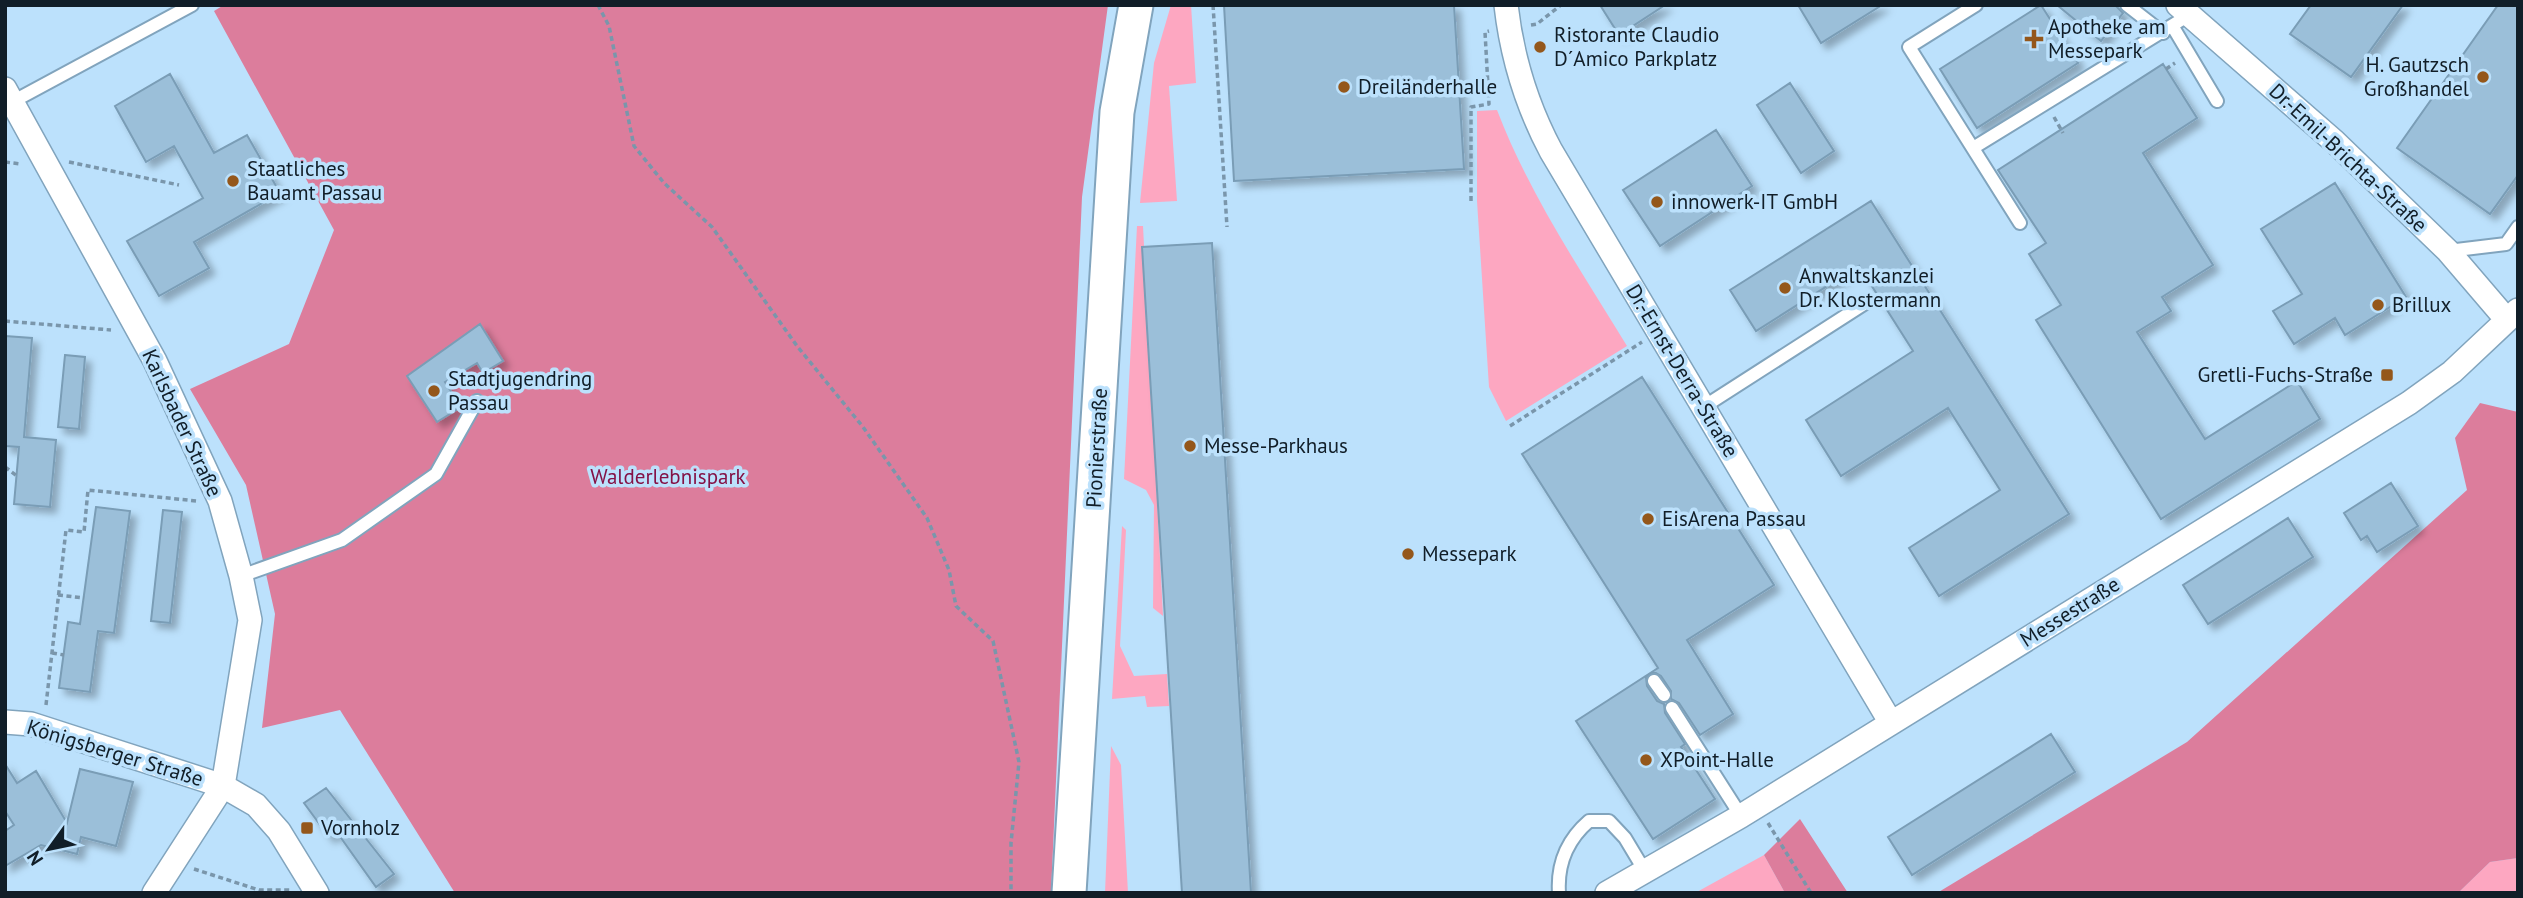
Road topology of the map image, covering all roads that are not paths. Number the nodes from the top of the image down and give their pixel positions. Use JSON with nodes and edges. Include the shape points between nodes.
{"nodes":[{"id":1,"x":192,"y":5,"type":"edge"},
{"id":2,"x":1136,"y":5,"type":"edge"},
{"id":3,"x":1976,"y":5,"type":"edge"},
{"id":4,"x":2127,"y":5,"type":"edge"},
{"id":5,"x":1508,"y":17,"type":"edge"},
{"id":6,"x":2176,"y":20,"type":"edge"},
{"id":7,"x":9,"y":95,"type":"edge"},
{"id":8,"x":2217,"y":102,"type":"dead end"},
{"id":9,"x":1973,"y":148,"type":"junction"},
{"id":10,"x":2020,"y":222,"type":"dead end"},
{"id":11,"x":2518,"y":227,"type":"edge"},
{"id":12,"x":2448,"y":251,"type":"junction"},
{"id":13,"x":1867,"y":302,"type":"dead end"},
{"id":14,"x":2512,"y":315,"type":"edge"},
{"id":15,"x":477,"y":401,"type":"dead end"},
{"id":16,"x":1704,"y":406,"type":"junction"},
{"id":17,"x":242,"y":576,"type":"junction"},
{"id":18,"x":1654,"y":681,"type":"dead end"},
{"id":19,"x":1664,"y":695,"type":"dead end"},
{"id":20,"x":1672,"y":708,"type":"dead end"},
{"id":21,"x":5,"y":722,"type":"edge"},
{"id":22,"x":1891,"y":723,"type":"junction"},
{"id":23,"x":223,"y":786,"type":"junction"},
{"id":24,"x":1749,"y":811,"type":"junction"},
{"id":25,"x":1646,"y":873,"type":"junction"},
{"id":26,"x":307,"y":891,"type":"edge"},
{"id":27,"x":154,"y":893,"type":"edge"},
{"id":28,"x":1069,"y":893,"type":"edge"},
{"id":29,"x":1559,"y":893,"type":"edge"},
{"id":30,"x":1607,"y":893,"type":"edge"}],
"edges":[{"from":1,"to":7,"type":"lane"},
{"from":2,"to":28,"type":"main road","name":"Pionierstraße","via":[[1117,112]]},
{"from":3,"to":9,"type":"lane","via":[[1909,47]]},
{"from":4,"to":6,"type":"lane"},
{"from":5,"to":16,"type":"street","name":"Dr.-Ernst-Derra-Straße","via":[[1518,75],[1532,116]]},
{"from":6,"to":8,"type":"lane"},
{"from":6,"to":9,"type":"lane"},
{"from":6,"to":12,"type":"street","name":"Dr.-Emil-Brichta-Straße","via":[[2335,142]]},
{"from":7,"to":17,"type":"street","name":"Karlsbader Straße","via":[[35,160],[160,373],[220,501]]},
{"from":9,"to":10,"type":"lane"},
{"from":11,"to":12,"type":"lane","via":[[2506,244]]},
{"from":12,"to":14,"type":"street","name":"Dr.-Emil-Brichta-Straße"},
{"from":13,"to":16,"type":"lane"},
{"from":14,"to":22,"type":"street","name":"Messestraße","via":[[2452,372],[2409,403]]},
{"from":15,"to":17,"type":"lane","via":[[436,474],[341,540]]},
{"from":16,"to":22,"type":"street","name":"Dr.-Ernst-Derra-Straße"},
{"from":17,"to":23,"type":"street","name":"Karlsbader Straße","via":[[250,620]]},
{"from":18,"to":19,"type":"lane"},
{"from":20,"to":24,"type":"lane"},
{"from":21,"to":23,"type":"street","name":"Königsberger Straße","via":[[43,728]]},
{"from":22,"to":24,"type":"street","name":"Messestraße"},
{"from":23,"to":26,"type":"street","name":"Königsberger Straße","via":[[256,805],[271,823]]},
{"from":23,"to":27,"type":"street"},
{"from":24,"to":25,"type":"street","name":"Messestraße"},
{"from":25,"to":29,"type":"lane","via":[[1609,821],[1589,821],[1562,855]]},
{"from":25,"to":30,"type":"street","name":"Messestraße"}]}
